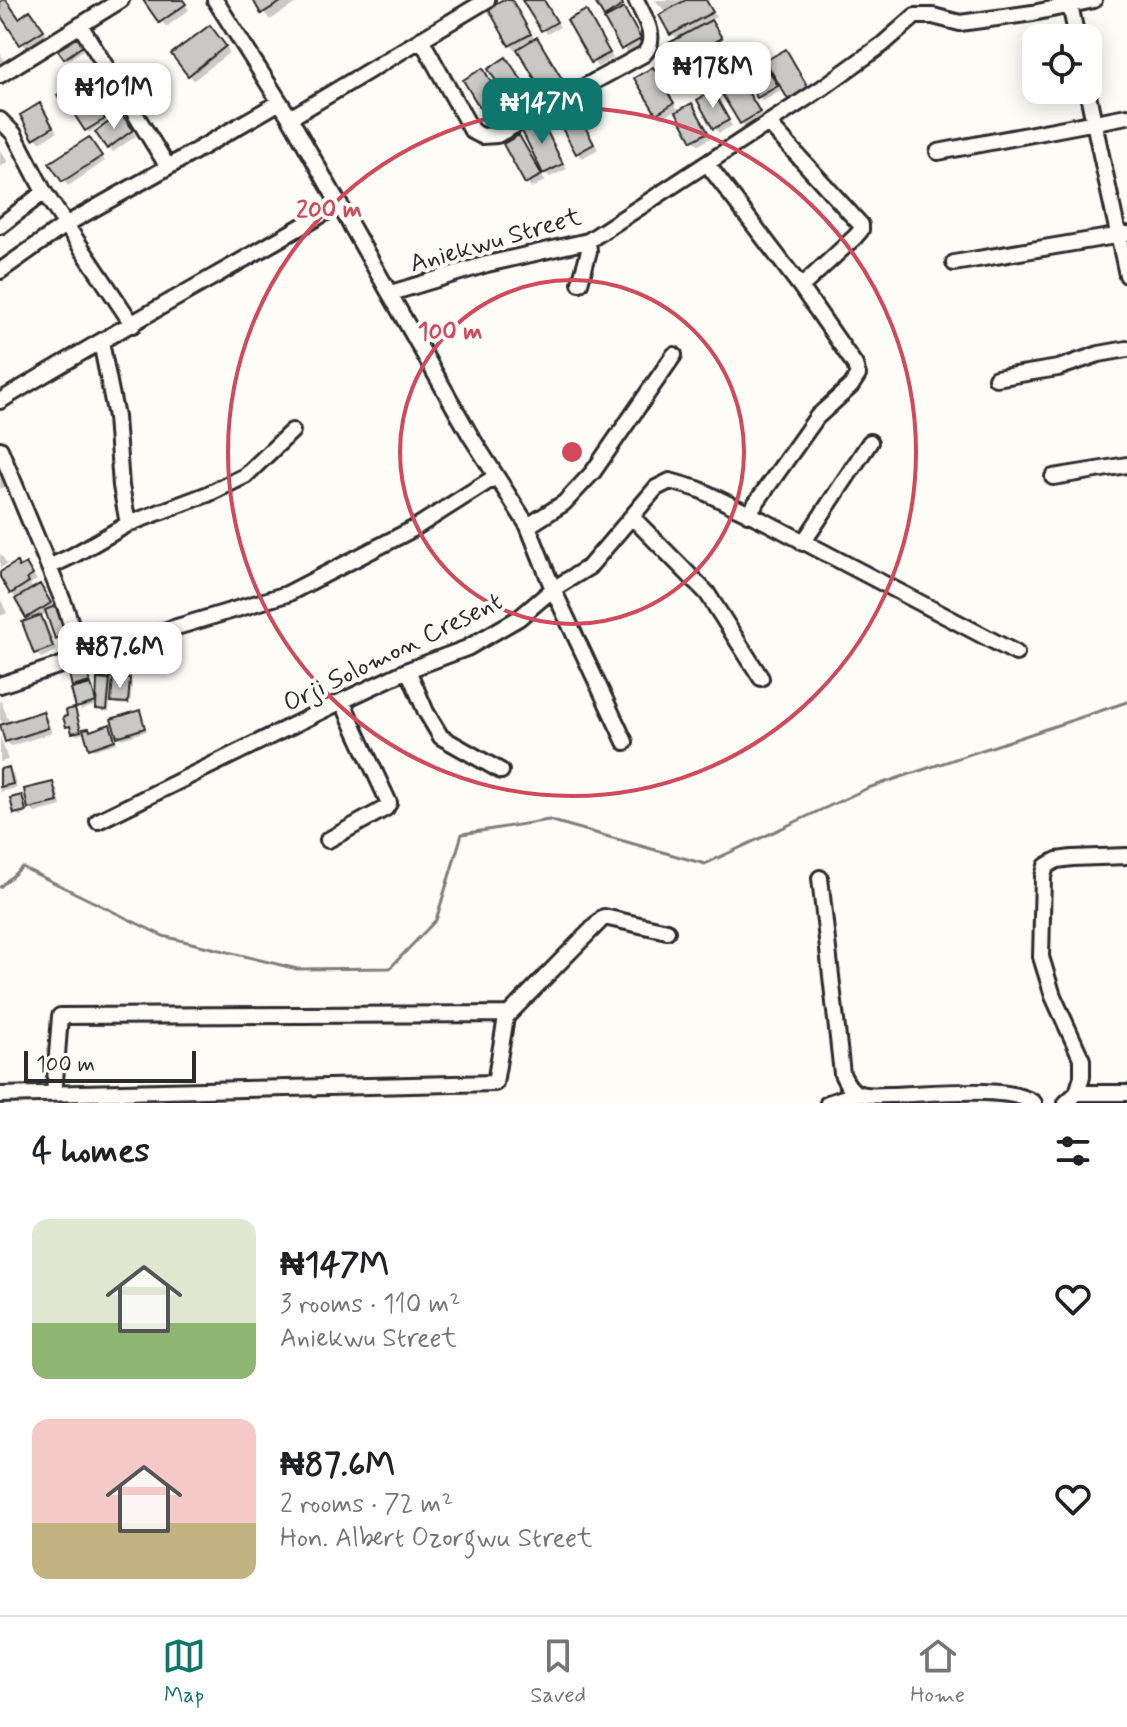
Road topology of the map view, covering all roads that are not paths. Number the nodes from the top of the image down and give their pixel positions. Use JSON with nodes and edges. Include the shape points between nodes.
{"nodes":[{"id":1,"x":121,"y":0,"type":"edge"},
{"id":2,"x":215,"y":0,"type":"edge"},
{"id":3,"x":487,"y":0,"type":"edge"},
{"id":4,"x":636,"y":0,"type":"edge"},
{"id":5,"x":1094,"y":0,"type":"edge"},
{"id":6,"x":1070,"y":3,"type":"edge"},
{"id":7,"x":1074,"y":24,"type":"edge"},
{"id":8,"x":80,"y":25,"type":"junction"},
{"id":9,"x":421,"y":39,"type":"junction"},
{"id":10,"x":0,"y":75,"type":"edge"},
{"id":11,"x":280,"y":102,"type":"junction"},
{"id":12,"x":1090,"y":104,"type":"edge"},
{"id":13,"x":1127,"y":116,"type":"edge"},
{"id":14,"x":290,"y":118,"type":"junction"},
{"id":15,"x":0,"y":120,"type":"edge"},
{"id":16,"x":1094,"y":122,"type":"junction"},
{"id":17,"x":768,"y":123,"type":"junction"},
{"id":18,"x":938,"y":152,"type":"dead end"},
{"id":19,"x":708,"y":165,"type":"junction"},
{"id":20,"x":168,"y":167,"type":"junction"},
{"id":21,"x":44,"y":192,"type":"junction"},
{"id":22,"x":340,"y":204,"type":"junction"},
{"id":23,"x":65,"y":225,"type":"junction"},
{"id":24,"x":0,"y":226,"type":"edge"},
{"id":25,"x":1124,"y":235,"type":"edge"},
{"id":26,"x":588,"y":241,"type":"junction"},
{"id":27,"x":954,"y":263,"type":"dead end"},
{"id":28,"x":0,"y":271,"type":"edge"},
{"id":29,"x":1127,"y":275,"type":"edge"},
{"id":30,"x":580,"y":283,"type":"dead end"},
{"id":31,"x":801,"y":287,"type":"junction"},
{"id":32,"x":391,"y":293,"type":"junction"},
{"id":33,"x":133,"y":325,"type":"junction"},
{"id":34,"x":101,"y":342,"type":"junction"},
{"id":35,"x":1127,"y":349,"type":"edge"},
{"id":36,"x":674,"y":355,"type":"dead end"},
{"id":37,"x":996,"y":378,"type":"dead end"},
{"id":38,"x":0,"y":401,"type":"edge"},
{"id":39,"x":292,"y":431,"type":"dead end"},
{"id":40,"x":870,"y":442,"type":"dead end"},
{"id":41,"x":0,"y":449,"type":"edge"},
{"id":42,"x":1127,"y":465,"type":"edge"},
{"id":43,"x":495,"y":477,"type":"junction"},
{"id":44,"x":1053,"y":477,"type":"dead end"},
{"id":45,"x":748,"y":514,"type":"junction"},
{"id":46,"x":633,"y":518,"type":"junction"},
{"id":47,"x":128,"y":524,"type":"junction"},
{"id":48,"x":528,"y":526,"type":"junction"},
{"id":49,"x":803,"y":543,"type":"junction"},
{"id":50,"x":49,"y":567,"type":"junction"},
{"id":51,"x":553,"y":589,"type":"junction"},
{"id":52,"x":1016,"y":653,"type":"dead end"},
{"id":53,"x":82,"y":657,"type":"junction"},
{"id":54,"x":408,"y":670,"type":"junction"},
{"id":55,"x":761,"y":678,"type":"dead end"},
{"id":56,"x":0,"y":685,"type":"edge"},
{"id":57,"x":342,"y":701,"type":"junction"},
{"id":58,"x":625,"y":742,"type":"dead end"},
{"id":59,"x":501,"y":771,"type":"dead end"},
{"id":60,"x":98,"y":821,"type":"dead end"},
{"id":61,"x":328,"y":840,"type":"dead end"},
{"id":62,"x":1127,"y":856,"type":"edge"},
{"id":63,"x":820,"y":878,"type":"dead end"},
{"id":64,"x":667,"y":931,"type":"dead end"},
{"id":65,"x":508,"y":1014,"type":"junction"},
{"id":66,"x":858,"y":1093,"type":"junction"},
{"id":67,"x":1127,"y":1093,"type":"edge"},
{"id":68,"x":54,"y":1094,"type":"junction"},
{"id":69,"x":0,"y":1095,"type":"edge"},
{"id":70,"x":1072,"y":1098,"type":"edge"},
{"id":71,"x":828,"y":1103,"type":"edge"},
{"id":72,"x":1034,"y":1103,"type":"edge"}],
"edges":[{"from":1,"to":8,"type":"street"},
{"from":2,"to":11,"type":"street"},
{"from":3,"to":9,"type":"street"},
{"from":4,"to":9,"type":"street","via":[[652,39],[644,54],[497,135],[472,131]]},
{"from":5,"to":6,"type":"street","name":"Aniekwu Street"},
{"from":6,"to":7,"type":"street"},
{"from":6,"to":17,"type":"street","name":"Aniekwu Street","via":[[960,23],[915,16],[864,59]]},
{"from":8,"to":10,"type":"street"},
{"from":8,"to":20,"type":"street"},
{"from":9,"to":14,"type":"street"},
{"from":11,"to":14,"type":"street"},
{"from":11,"to":20,"type":"street"},
{"from":12,"to":16,"type":"street"},
{"from":13,"to":16,"type":"street"},
{"from":14,"to":22,"type":"street"},
{"from":15,"to":21,"type":"street","via":[[14,134]]},
{"from":16,"to":18,"type":"street"},
{"from":16,"to":25,"type":"street"},
{"from":17,"to":19,"type":"street","name":"Aniekwu Street"},
{"from":17,"to":31,"type":"street","via":[[861,225],[855,237]]},
{"from":19,"to":26,"type":"street","name":"Aniekwu Street"},
{"from":19,"to":31,"type":"street"},
{"from":20,"to":23,"type":"street"},
{"from":21,"to":23,"type":"street"},
{"from":21,"to":24,"type":"street"},
{"from":22,"to":32,"type":"street"},
{"from":22,"to":33,"type":"street"},
{"from":23,"to":28,"type":"street"},
{"from":23,"to":33,"type":"street"},
{"from":25,"to":27,"type":"street"},
{"from":25,"to":29,"type":"street"},
{"from":26,"to":30,"type":"street"},
{"from":26,"to":32,"type":"street","name":"Aniekwu Street"},
{"from":31,"to":45,"type":"street","via":[[855,365],[857,379],[817,417]]},
{"from":32,"to":43,"type":"street"},
{"from":33,"to":34,"type":"street"},
{"from":34,"to":38,"type":"street"},
{"from":34,"to":47,"type":"street"},
{"from":35,"to":37,"type":"street"},
{"from":36,"to":48,"type":"street","via":[[593,472],[564,503]]},
{"from":39,"to":47,"type":"street","via":[[245,476]]},
{"from":40,"to":49,"type":"street"},
{"from":41,"to":50,"type":"street"},
{"from":42,"to":44,"type":"street"},
{"from":43,"to":48,"type":"street"},
{"from":43,"to":53,"type":"street","via":[[413,529],[287,594]]},
{"from":45,"to":46,"type":"street","name":"Orji Solomon Cresent","via":[[670,481],[656,488]]},
{"from":45,"to":49,"type":"street","name":"Orji Solomon Cresent"},
{"from":46,"to":51,"type":"street","name":"Orji Solomon Cresent","via":[[589,567]]},
{"from":46,"to":55,"type":"street","via":[[707,593]]},
{"from":47,"to":50,"type":"street"},
{"from":48,"to":51,"type":"street"},
{"from":49,"to":52,"type":"street","name":"Orji Solomon Cresent"},
{"from":50,"to":53,"type":"street"},
{"from":51,"to":54,"type":"street","name":"Orji Solomon Cresent","via":[[519,618],[467,648]]},
{"from":51,"to":58,"type":"street"},
{"from":53,"to":56,"type":"street"},
{"from":54,"to":57,"type":"street","name":"Orji Solomon Cresent"},
{"from":54,"to":59,"type":"street","via":[[441,737]]},
{"from":57,"to":60,"type":"street","name":"Orji Solomon Cresent"},
{"from":57,"to":61,"type":"street","via":[[389,803]]},
{"from":62,"to":70,"type":"street","via":[[1057,860],[1046,866],[1043,877],[1041,957],[1082,1060],[1082,1077]]},
{"from":63,"to":66,"type":"street","via":[[842,1074]]},
{"from":64,"to":65,"type":"street","via":[[604,917]]},
{"from":65,"to":68,"type":"street","via":[[495,1083]]},
{"from":65,"to":68,"type":"street","via":[[60,1016]]},
{"from":66,"to":71,"type":"street"},
{"from":66,"to":72,"type":"street","via":[[965,1091],[1022,1096]]},
{"from":67,"to":70,"type":"street"},
{"from":68,"to":69,"type":"street"}]}
